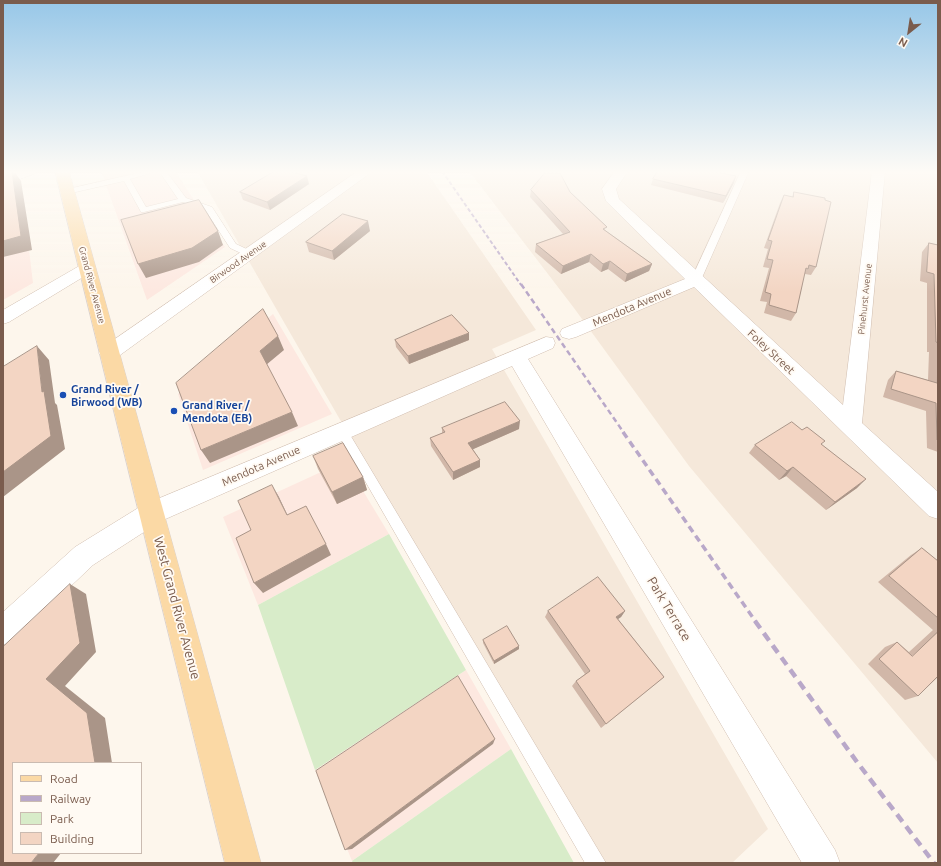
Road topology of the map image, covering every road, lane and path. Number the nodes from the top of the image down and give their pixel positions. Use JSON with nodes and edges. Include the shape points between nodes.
{"nodes":[{"id":1,"x":72,"y":211,"type":"edge"},
{"id":2,"x":211,"y":211,"type":"edge"},
{"id":3,"x":310,"y":211,"type":"edge"},
{"id":4,"x":624,"y":211,"type":"edge"},
{"id":5,"x":727,"y":211,"type":"edge"},
{"id":6,"x":875,"y":211,"type":"edge"},
{"id":7,"x":250,"y":254,"type":"junction"},
{"id":8,"x":87,"y":268,"type":"junction"},
{"id":9,"x":696,"y":280,"type":"junction"},
{"id":10,"x":3,"y":318,"type":"edge"},
{"id":11,"x":569,"y":333,"type":"dead end"},
{"id":12,"x":546,"y":343,"type":"dead end"},
{"id":13,"x":109,"y":353,"type":"junction"},
{"id":14,"x":516,"y":356,"type":"junction"},
{"id":15,"x":851,"y":427,"type":"junction"},
{"id":16,"x":342,"y":431,"type":"junction"},
{"id":17,"x":938,"y":508,"type":"edge"},
{"id":18,"x":152,"y":513,"type":"junction"},
{"id":19,"x":3,"y":631,"type":"edge"},
{"id":20,"x":243,"y":863,"type":"edge"},
{"id":21,"x":596,"y":863,"type":"edge"},
{"id":22,"x":822,"y":863,"type":"edge"}],
"edges":[{"from":1,"to":8,"type":"main road","name":"Grand River Avenue"},
{"from":2,"to":7,"type":"lane","via":[[233,246]]},
{"from":3,"to":7,"type":"street","name":"Birwood Avenue"},
{"from":4,"to":9,"type":"street","name":"Foley Street"},
{"from":5,"to":9,"type":"lane"},
{"from":6,"to":15,"type":"street","name":"Pinehurst Avenue"},
{"from":7,"to":13,"type":"street","name":"Birwood Avenue"},
{"from":8,"to":10,"type":"street"},
{"from":8,"to":13,"type":"main road","name":"Grand River Avenue"},
{"from":9,"to":11,"type":"street","name":"Mendota Avenue"},
{"from":9,"to":15,"type":"street","name":"Foley Street"},
{"from":12,"to":14,"type":"street","name":"Mendota Avenue"},
{"from":13,"to":18,"type":"main road","name":"West Grand River Avenue"},
{"from":14,"to":16,"type":"street","name":"Mendota Avenue"},
{"from":14,"to":22,"type":"street","name":"Park Terrace"},
{"from":15,"to":17,"type":"street","name":"Foley Street"},
{"from":16,"to":18,"type":"street","name":"Mendota Avenue"},
{"from":16,"to":21,"type":"lane"},
{"from":18,"to":19,"type":"street","name":"Mendota Avenue","via":[[84,556]]},
{"from":18,"to":20,"type":"main road","name":"West Grand River Avenue"}]}
